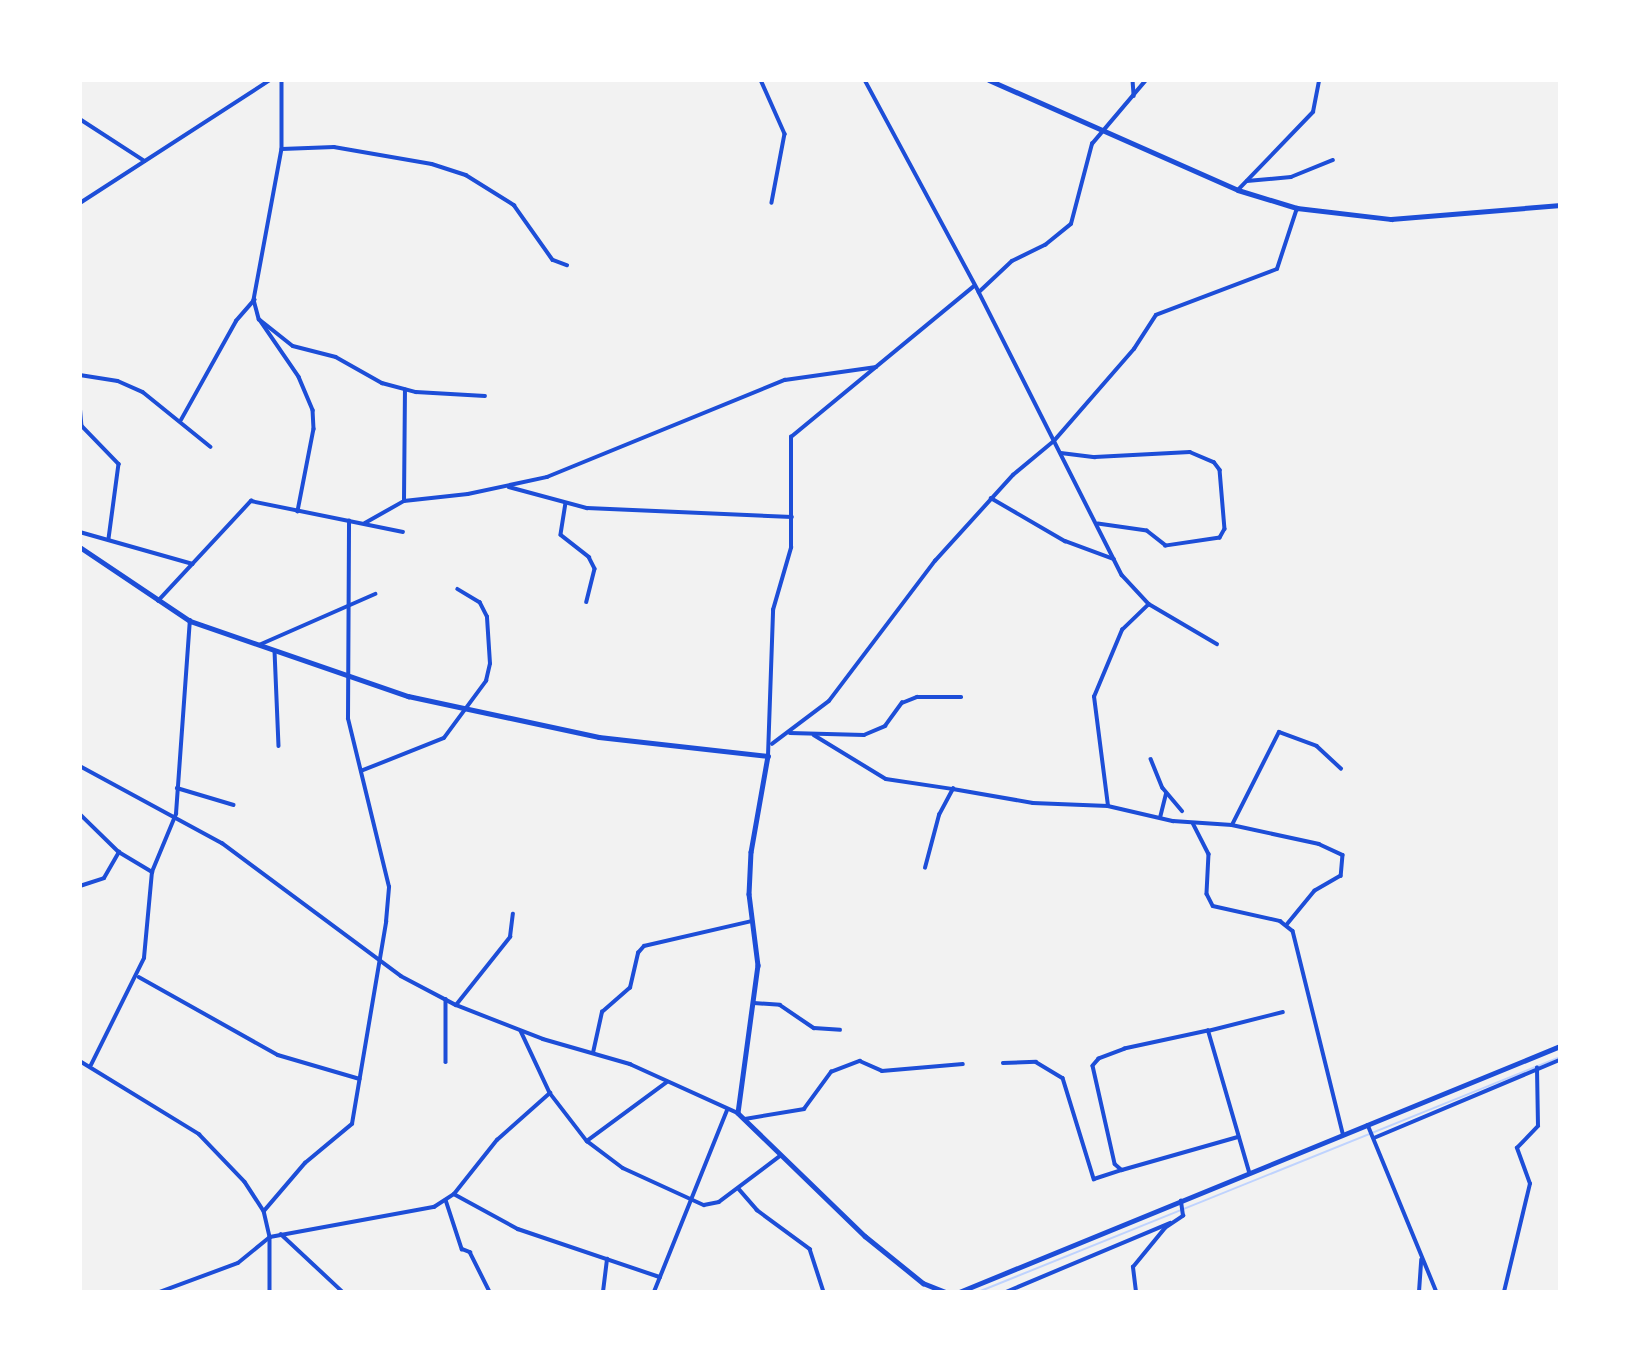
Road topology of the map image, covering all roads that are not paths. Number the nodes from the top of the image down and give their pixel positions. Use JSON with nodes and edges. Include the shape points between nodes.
{"nodes":[{"id":1,"x":270,"y":80,"type":"edge"},
{"id":2,"x":282,"y":80,"type":"edge"},
{"id":3,"x":761,"y":80,"type":"edge"},
{"id":4,"x":865,"y":80,"type":"edge"},
{"id":5,"x":989,"y":80,"type":"edge"},
{"id":6,"x":1133,"y":80,"type":"edge"},
{"id":7,"x":1146,"y":80,"type":"edge"},
{"id":8,"x":1319,"y":80,"type":"edge"},
{"id":9,"x":1134,"y":96,"type":"junction"},
{"id":10,"x":80,"y":119,"type":"edge"},
{"id":11,"x":1105,"y":134,"type":"junction"},
{"id":12,"x":282,"y":149,"type":"junction"},
{"id":13,"x":1333,"y":160,"type":"dead end"},
{"id":14,"x":145,"y":161,"type":"junction"},
{"id":15,"x":1247,"y":181,"type":"junction"},
{"id":16,"x":1238,"y":190,"type":"junction"},
{"id":17,"x":80,"y":203,"type":"edge"},
{"id":18,"x":772,"y":203,"type":"dead end"},
{"id":19,"x":1559,"y":205,"type":"edge"},
{"id":20,"x":1297,"y":208,"type":"junction"},
{"id":21,"x":567,"y":265,"type":"dead end"},
{"id":22,"x":974,"y":286,"type":"junction"},
{"id":23,"x":979,"y":292,"type":"junction"},
{"id":24,"x":254,"y":300,"type":"junction"},
{"id":25,"x":259,"y":319,"type":"junction"},
{"id":26,"x":878,"y":367,"type":"junction"},
{"id":27,"x":80,"y":375,"type":"edge"},
{"id":28,"x":405,"y":390,"type":"junction"},
{"id":29,"x":485,"y":396,"type":"dead end"},
{"id":30,"x":80,"y":404,"type":"edge"},
{"id":31,"x":181,"y":420,"type":"junction"},
{"id":32,"x":1054,"y":441,"type":"junction"},
{"id":33,"x":211,"y":447,"type":"dead end"},
{"id":34,"x":1060,"y":453,"type":"junction"},
{"id":35,"x":507,"y":486,"type":"junction"},
{"id":36,"x":991,"y":499,"type":"junction"},
{"id":37,"x":404,"y":501,"type":"junction"},
{"id":38,"x":566,"y":503,"type":"junction"},
{"id":39,"x":298,"y":511,"type":"junction"},
{"id":40,"x":792,"y":517,"type":"junction"},
{"id":41,"x":349,"y":521,"type":"junction"},
{"id":42,"x":363,"y":524,"type":"junction"},
{"id":43,"x":1097,"y":524,"type":"junction"},
{"id":44,"x":403,"y":532,"type":"dead end"},
{"id":45,"x":80,"y":533,"type":"edge"},
{"id":46,"x":109,"y":539,"type":"junction"},
{"id":47,"x":80,"y":548,"type":"edge"},
{"id":48,"x":1114,"y":559,"type":"junction"},
{"id":49,"x":193,"y":564,"type":"junction"},
{"id":50,"x":458,"y":590,"type":"dead end"},
{"id":51,"x":375,"y":594,"type":"dead end"},
{"id":52,"x":158,"y":601,"type":"junction"},
{"id":53,"x":587,"y":602,"type":"dead end"},
{"id":54,"x":1149,"y":604,"type":"junction"},
{"id":55,"x":347,"y":606,"type":"junction"},
{"id":56,"x":190,"y":621,"type":"junction"},
{"id":57,"x":1217,"y":644,"type":"dead end"},
{"id":58,"x":257,"y":645,"type":"junction"},
{"id":59,"x":275,"y":651,"type":"junction"},
{"id":60,"x":348,"y":674,"type":"junction"},
{"id":61,"x":961,"y":697,"type":"dead end"},
{"id":62,"x":464,"y":710,"type":"junction"},
{"id":63,"x":788,"y":733,"type":"junction"},
{"id":64,"x":812,"y":734,"type":"junction"},
{"id":65,"x":772,"y":744,"type":"junction"},
{"id":66,"x":279,"y":746,"type":"dead end"},
{"id":67,"x":768,"y":756,"type":"junction"},
{"id":68,"x":1151,"y":759,"type":"dead end"},
{"id":69,"x":80,"y":766,"type":"edge"},
{"id":70,"x":1341,"y":768,"type":"dead end"},
{"id":71,"x":361,"y":771,"type":"junction"},
{"id":72,"x":177,"y":788,"type":"junction"},
{"id":73,"x":953,"y":789,"type":"junction"},
{"id":74,"x":1166,"y":792,"type":"junction"},
{"id":75,"x":234,"y":806,"type":"dead end"},
{"id":76,"x":1108,"y":806,"type":"junction"},
{"id":77,"x":1182,"y":811,"type":"dead end"},
{"id":78,"x":80,"y":814,"type":"edge"},
{"id":79,"x":176,"y":814,"type":"junction"},
{"id":80,"x":1160,"y":818,"type":"junction"},
{"id":81,"x":1194,"y":823,"type":"junction"},
{"id":82,"x":1232,"y":825,"type":"junction"},
{"id":83,"x":119,"y":852,"type":"junction"},
{"id":84,"x":925,"y":868,"type":"dead end"},
{"id":85,"x":152,"y":872,"type":"junction"},
{"id":86,"x":80,"y":886,"type":"edge"},
{"id":87,"x":513,"y":914,"type":"dead end"},
{"id":88,"x":752,"y":921,"type":"junction"},
{"id":89,"x":1287,"y":925,"type":"junction"},
{"id":90,"x":378,"y":962,"type":"junction"},
{"id":91,"x":139,"y":977,"type":"junction"},
{"id":92,"x":446,"y":999,"type":"junction"},
{"id":93,"x":754,"y":1003,"type":"junction"},
{"id":94,"x":457,"y":1005,"type":"junction"},
{"id":95,"x":1283,"y":1012,"type":"dead end"},
{"id":96,"x":840,"y":1030,"type":"dead end"},
{"id":97,"x":521,"y":1031,"type":"junction"},
{"id":98,"x":1208,"y":1031,"type":"junction"},
{"id":99,"x":1559,"y":1046,"type":"edge"},
{"id":100,"x":593,"y":1053,"type":"junction"},
{"id":101,"x":1559,"y":1060,"type":"edge"},
{"id":102,"x":80,"y":1061,"type":"edge"},
{"id":103,"x":446,"y":1062,"type":"dead end"},
{"id":104,"x":1003,"y":1063,"type":"dead end"},
{"id":105,"x":963,"y":1064,"type":"dead end"},
{"id":106,"x":91,"y":1065,"type":"junction"},
{"id":107,"x":1537,"y":1068,"type":"junction"},
{"id":108,"x":360,"y":1079,"type":"junction"},
{"id":109,"x":667,"y":1082,"type":"junction"},
{"id":110,"x":550,"y":1093,"type":"junction"},
{"id":111,"x":727,"y":1110,"type":"junction"},
{"id":112,"x":738,"y":1113,"type":"junction"},
{"id":113,"x":746,"y":1119,"type":"junction"},
{"id":114,"x":1367,"y":1123,"type":"junction"},
{"id":115,"x":1343,"y":1133,"type":"junction"},
{"id":116,"x":1238,"y":1137,"type":"junction"},
{"id":117,"x":1374,"y":1139,"type":"junction"},
{"id":118,"x":587,"y":1141,"type":"junction"},
{"id":119,"x":780,"y":1156,"type":"junction"},
{"id":120,"x":1122,"y":1170,"type":"junction"},
{"id":121,"x":1249,"y":1172,"type":"junction"},
{"id":122,"x":739,"y":1189,"type":"junction"},
{"id":123,"x":454,"y":1194,"type":"junction"},
{"id":124,"x":689,"y":1196,"type":"junction"},
{"id":125,"x":1181,"y":1199,"type":"junction"},
{"id":126,"x":446,"y":1200,"type":"junction"},
{"id":127,"x":264,"y":1211,"type":"junction"},
{"id":128,"x":1170,"y":1223,"type":"junction"},
{"id":129,"x":281,"y":1234,"type":"junction"},
{"id":130,"x":270,"y":1237,"type":"junction"},
{"id":131,"x":1421,"y":1258,"type":"junction"},
{"id":132,"x":607,"y":1259,"type":"junction"},
{"id":133,"x":660,"y":1277,"type":"junction"},
{"id":134,"x":160,"y":1292,"type":"edge"},
{"id":135,"x":270,"y":1292,"type":"edge"},
{"id":136,"x":343,"y":1292,"type":"edge"},
{"id":137,"x":490,"y":1292,"type":"edge"},
{"id":138,"x":603,"y":1292,"type":"edge"},
{"id":139,"x":654,"y":1292,"type":"edge"},
{"id":140,"x":824,"y":1292,"type":"edge"},
{"id":141,"x":945,"y":1292,"type":"edge"},
{"id":142,"x":959,"y":1292,"type":"edge"},
{"id":143,"x":1006,"y":1292,"type":"edge"},
{"id":144,"x":1136,"y":1292,"type":"edge"},
{"id":145,"x":1419,"y":1292,"type":"edge"},
{"id":146,"x":1437,"y":1292,"type":"edge"},
{"id":147,"x":1504,"y":1292,"type":"edge"}],
"edges":[{"from":1,"to":14,"type":"street"},
{"from":2,"to":12,"type":"street"},
{"from":3,"to":18,"type":"street","via":[[785,134]]},
{"from":4,"to":22,"type":"street"},
{"from":5,"to":11,"type":"street"},
{"from":6,"to":9,"type":"street"},
{"from":7,"to":9,"type":"street"},
{"from":8,"to":15,"type":"street","via":[[1313,112]]},
{"from":9,"to":11,"type":"street"},
{"from":10,"to":14,"type":"street"},
{"from":11,"to":16,"type":"street"},
{"from":11,"to":23,"type":"street","via":[[1095,140],[1086,160],[1078,210],[1071,224],[1052,241],[1012,261]]},
{"from":12,"to":21,"type":"street","via":[[334,148],[432,164],[466,175],[514,205],[553,260]]},
{"from":12,"to":24,"type":"street"},
{"from":13,"to":15,"type":"street","via":[[1291,177]]},
{"from":14,"to":17,"type":"street"},
{"from":15,"to":16,"type":"street"},
{"from":16,"to":20,"type":"street"},
{"from":19,"to":20,"type":"street","via":[[1391,219]]},
{"from":20,"to":32,"type":"street","via":[[1277,269],[1163,309]]},
{"from":22,"to":23,"type":"street"},
{"from":22,"to":26,"type":"street"},
{"from":23,"to":32,"type":"street"},
{"from":24,"to":25,"type":"street"},
{"from":24,"to":31,"type":"street","via":[[236,321]]},
{"from":25,"to":28,"type":"street","via":[[293,346],[326,354],[370,378]]},
{"from":25,"to":39,"type":"street","via":[[299,377],[313,410],[314,429]]},
{"from":26,"to":35,"type":"street","via":[[785,380],[547,477]]},
{"from":26,"to":40,"type":"street","via":[[791,438]]},
{"from":27,"to":31,"type":"street","via":[[131,385]]},
{"from":28,"to":29,"type":"street"},
{"from":28,"to":37,"type":"street"},
{"from":30,"to":46,"type":"street","via":[[82,426],[119,464]]},
{"from":31,"to":33,"type":"street"},
{"from":32,"to":34,"type":"street"},
{"from":32,"to":36,"type":"street"},
{"from":34,"to":43,"type":"street"},
{"from":34,"to":43,"type":"street","via":[[1095,457],[1190,452],[1214,462],[1220,470],[1225,529],[1220,538],[1166,546],[1147,531]]},
{"from":35,"to":37,"type":"street"},
{"from":35,"to":38,"type":"street"},
{"from":36,"to":48,"type":"street","via":[[1065,541]]},
{"from":36,"to":63,"type":"street","via":[[935,561],[828,701]]},
{"from":37,"to":42,"type":"street"},
{"from":38,"to":40,"type":"street"},
{"from":38,"to":53,"type":"street","via":[[561,535],[589,556],[595,569]]},
{"from":39,"to":41,"type":"street"},
{"from":39,"to":49,"type":"street","via":[[251,501]]},
{"from":40,"to":65,"type":"street","via":[[786,571],[773,610]]},
{"from":41,"to":42,"type":"street"},
{"from":41,"to":55,"type":"street"},
{"from":42,"to":44,"type":"street"},
{"from":43,"to":48,"type":"street"},
{"from":45,"to":46,"type":"street"},
{"from":46,"to":49,"type":"street"},
{"from":47,"to":52,"type":"street"},
{"from":48,"to":54,"type":"street","via":[[1133,591]]},
{"from":49,"to":52,"type":"street"},
{"from":50,"to":62,"type":"street","via":[[480,603],[491,632],[486,681]]},
{"from":51,"to":55,"type":"street"},
{"from":52,"to":56,"type":"street"},
{"from":54,"to":57,"type":"street"},
{"from":54,"to":76,"type":"street","via":[[1122,631],[1094,697]]},
{"from":55,"to":58,"type":"street"},
{"from":55,"to":60,"type":"street"},
{"from":56,"to":58,"type":"street"},
{"from":56,"to":72,"type":"street"},
{"from":58,"to":59,"type":"street"},
{"from":59,"to":60,"type":"street"},
{"from":59,"to":66,"type":"street"},
{"from":60,"to":62,"type":"street"},
{"from":60,"to":71,"type":"street","via":[[351,737]]},
{"from":61,"to":64,"type":"street","via":[[917,696],[902,703],[876,733]]},
{"from":62,"to":67,"type":"street","via":[[599,737]]},
{"from":62,"to":71,"type":"street","via":[[444,738]]},
{"from":63,"to":64,"type":"street"},
{"from":63,"to":65,"type":"street"},
{"from":64,"to":73,"type":"street","via":[[886,779]]},
{"from":65,"to":67,"type":"street"},
{"from":67,"to":88,"type":"street","via":[[751,852]]},
{"from":68,"to":74,"type":"street"},
{"from":69,"to":79,"type":"street"},
{"from":70,"to":82,"type":"street","via":[[1317,746],[1279,732]]},
{"from":71,"to":90,"type":"street","via":[[389,887]]},
{"from":72,"to":75,"type":"street"},
{"from":72,"to":79,"type":"street"},
{"from":73,"to":76,"type":"street","via":[[1033,803]]},
{"from":73,"to":84,"type":"street","via":[[939,815]]},
{"from":74,"to":77,"type":"street"},
{"from":74,"to":80,"type":"street"},
{"from":76,"to":80,"type":"street"},
{"from":78,"to":83,"type":"street"},
{"from":79,"to":85,"type":"street"},
{"from":79,"to":90,"type":"street","via":[[287,890]]},
{"from":80,"to":81,"type":"street"},
{"from":81,"to":82,"type":"street"},
{"from":81,"to":89,"type":"street","via":[[1209,854],[1207,894],[1213,906]]},
{"from":82,"to":89,"type":"street","via":[[1319,844],[1343,855],[1340,876],[1315,891]]},
{"from":83,"to":85,"type":"street"},
{"from":83,"to":86,"type":"street","via":[[104,878]]},
{"from":85,"to":91,"type":"street"},
{"from":87,"to":94,"type":"street","via":[[510,937]]},
{"from":88,"to":93,"type":"street","via":[[758,965]]},
{"from":88,"to":100,"type":"street","via":[[644,946],[630,988],[602,1012]]},
{"from":89,"to":115,"type":"street","via":[[1296,940]]},
{"from":90,"to":92,"type":"street"},
{"from":90,"to":108,"type":"street"},
{"from":91,"to":106,"type":"street"},
{"from":91,"to":108,"type":"street","via":[[254,1044]]},
{"from":92,"to":94,"type":"street"},
{"from":92,"to":103,"type":"street"},
{"from":93,"to":96,"type":"street","via":[[780,1005],[814,1028]]},
{"from":93,"to":112,"type":"street"},
{"from":94,"to":97,"type":"street"},
{"from":95,"to":98,"type":"street"},
{"from":97,"to":100,"type":"street"},
{"from":97,"to":110,"type":"street"},
{"from":98,"to":116,"type":"street"},
{"from":98,"to":120,"type":"street","via":[[1125,1049],[1093,1066],[1115,1164]]},
{"from":99,"to":114,"type":"main road"},
{"from":100,"to":109,"type":"street"},
{"from":101,"to":107,"type":"street"},
{"from":102,"to":106,"type":"street"},
{"from":104,"to":120,"type":"street","via":[[1036,1062],[1063,1078],[1094,1179]]},
{"from":105,"to":113,"type":"street","via":[[882,1071],[860,1060],[831,1072],[804,1109]]},
{"from":106,"to":127,"type":"street","via":[[200,1134],[224,1157]]},
{"from":107,"to":117,"type":"street"},
{"from":107,"to":147,"type":"street","via":[[1538,1126],[1517,1148],[1530,1184]]},
{"from":108,"to":127,"type":"street","via":[[352,1124],[305,1163]]},
{"from":109,"to":111,"type":"street"},
{"from":109,"to":118,"type":"street"},
{"from":110,"to":118,"type":"street"},
{"from":110,"to":123,"type":"street","via":[[497,1140]]},
{"from":111,"to":112,"type":"street"},
{"from":111,"to":124,"type":"street"},
{"from":112,"to":113,"type":"street"},
{"from":113,"to":119,"type":"street"},
{"from":114,"to":115,"type":"main road"},
{"from":114,"to":117,"type":"street"},
{"from":115,"to":121,"type":"main road"},
{"from":116,"to":120,"type":"street"},
{"from":116,"to":121,"type":"street"},
{"from":117,"to":131,"type":"street"},
{"from":118,"to":124,"type":"street","via":[[623,1168]]},
{"from":119,"to":122,"type":"street"},
{"from":119,"to":141,"type":"street","via":[[890,1256],[923,1283]]},
{"from":121,"to":125,"type":"main road"},
{"from":122,"to":124,"type":"street","via":[[719,1202],[704,1205]]},
{"from":122,"to":140,"type":"street","via":[[757,1210],[810,1249]]},
{"from":123,"to":126,"type":"street"},
{"from":123,"to":132,"type":"street","via":[[518,1229]]},
{"from":124,"to":133,"type":"street"},
{"from":125,"to":128,"type":"street","via":[[1183,1216]]},
{"from":125,"to":142,"type":"main road"},
{"from":126,"to":129,"type":"street","via":[[420,1212],[360,1217]]},
{"from":126,"to":137,"type":"street","via":[[462,1249],[470,1252]]},
{"from":127,"to":130,"type":"street"},
{"from":128,"to":143,"type":"street"},
{"from":128,"to":144,"type":"street","via":[[1133,1267]]},
{"from":129,"to":130,"type":"street"},
{"from":129,"to":136,"type":"street"},
{"from":130,"to":134,"type":"street","via":[[238,1263]]},
{"from":130,"to":135,"type":"street"},
{"from":131,"to":145,"type":"street"},
{"from":131,"to":146,"type":"street"},
{"from":132,"to":133,"type":"street"},
{"from":132,"to":138,"type":"street"},
{"from":133,"to":139,"type":"street"}]}
